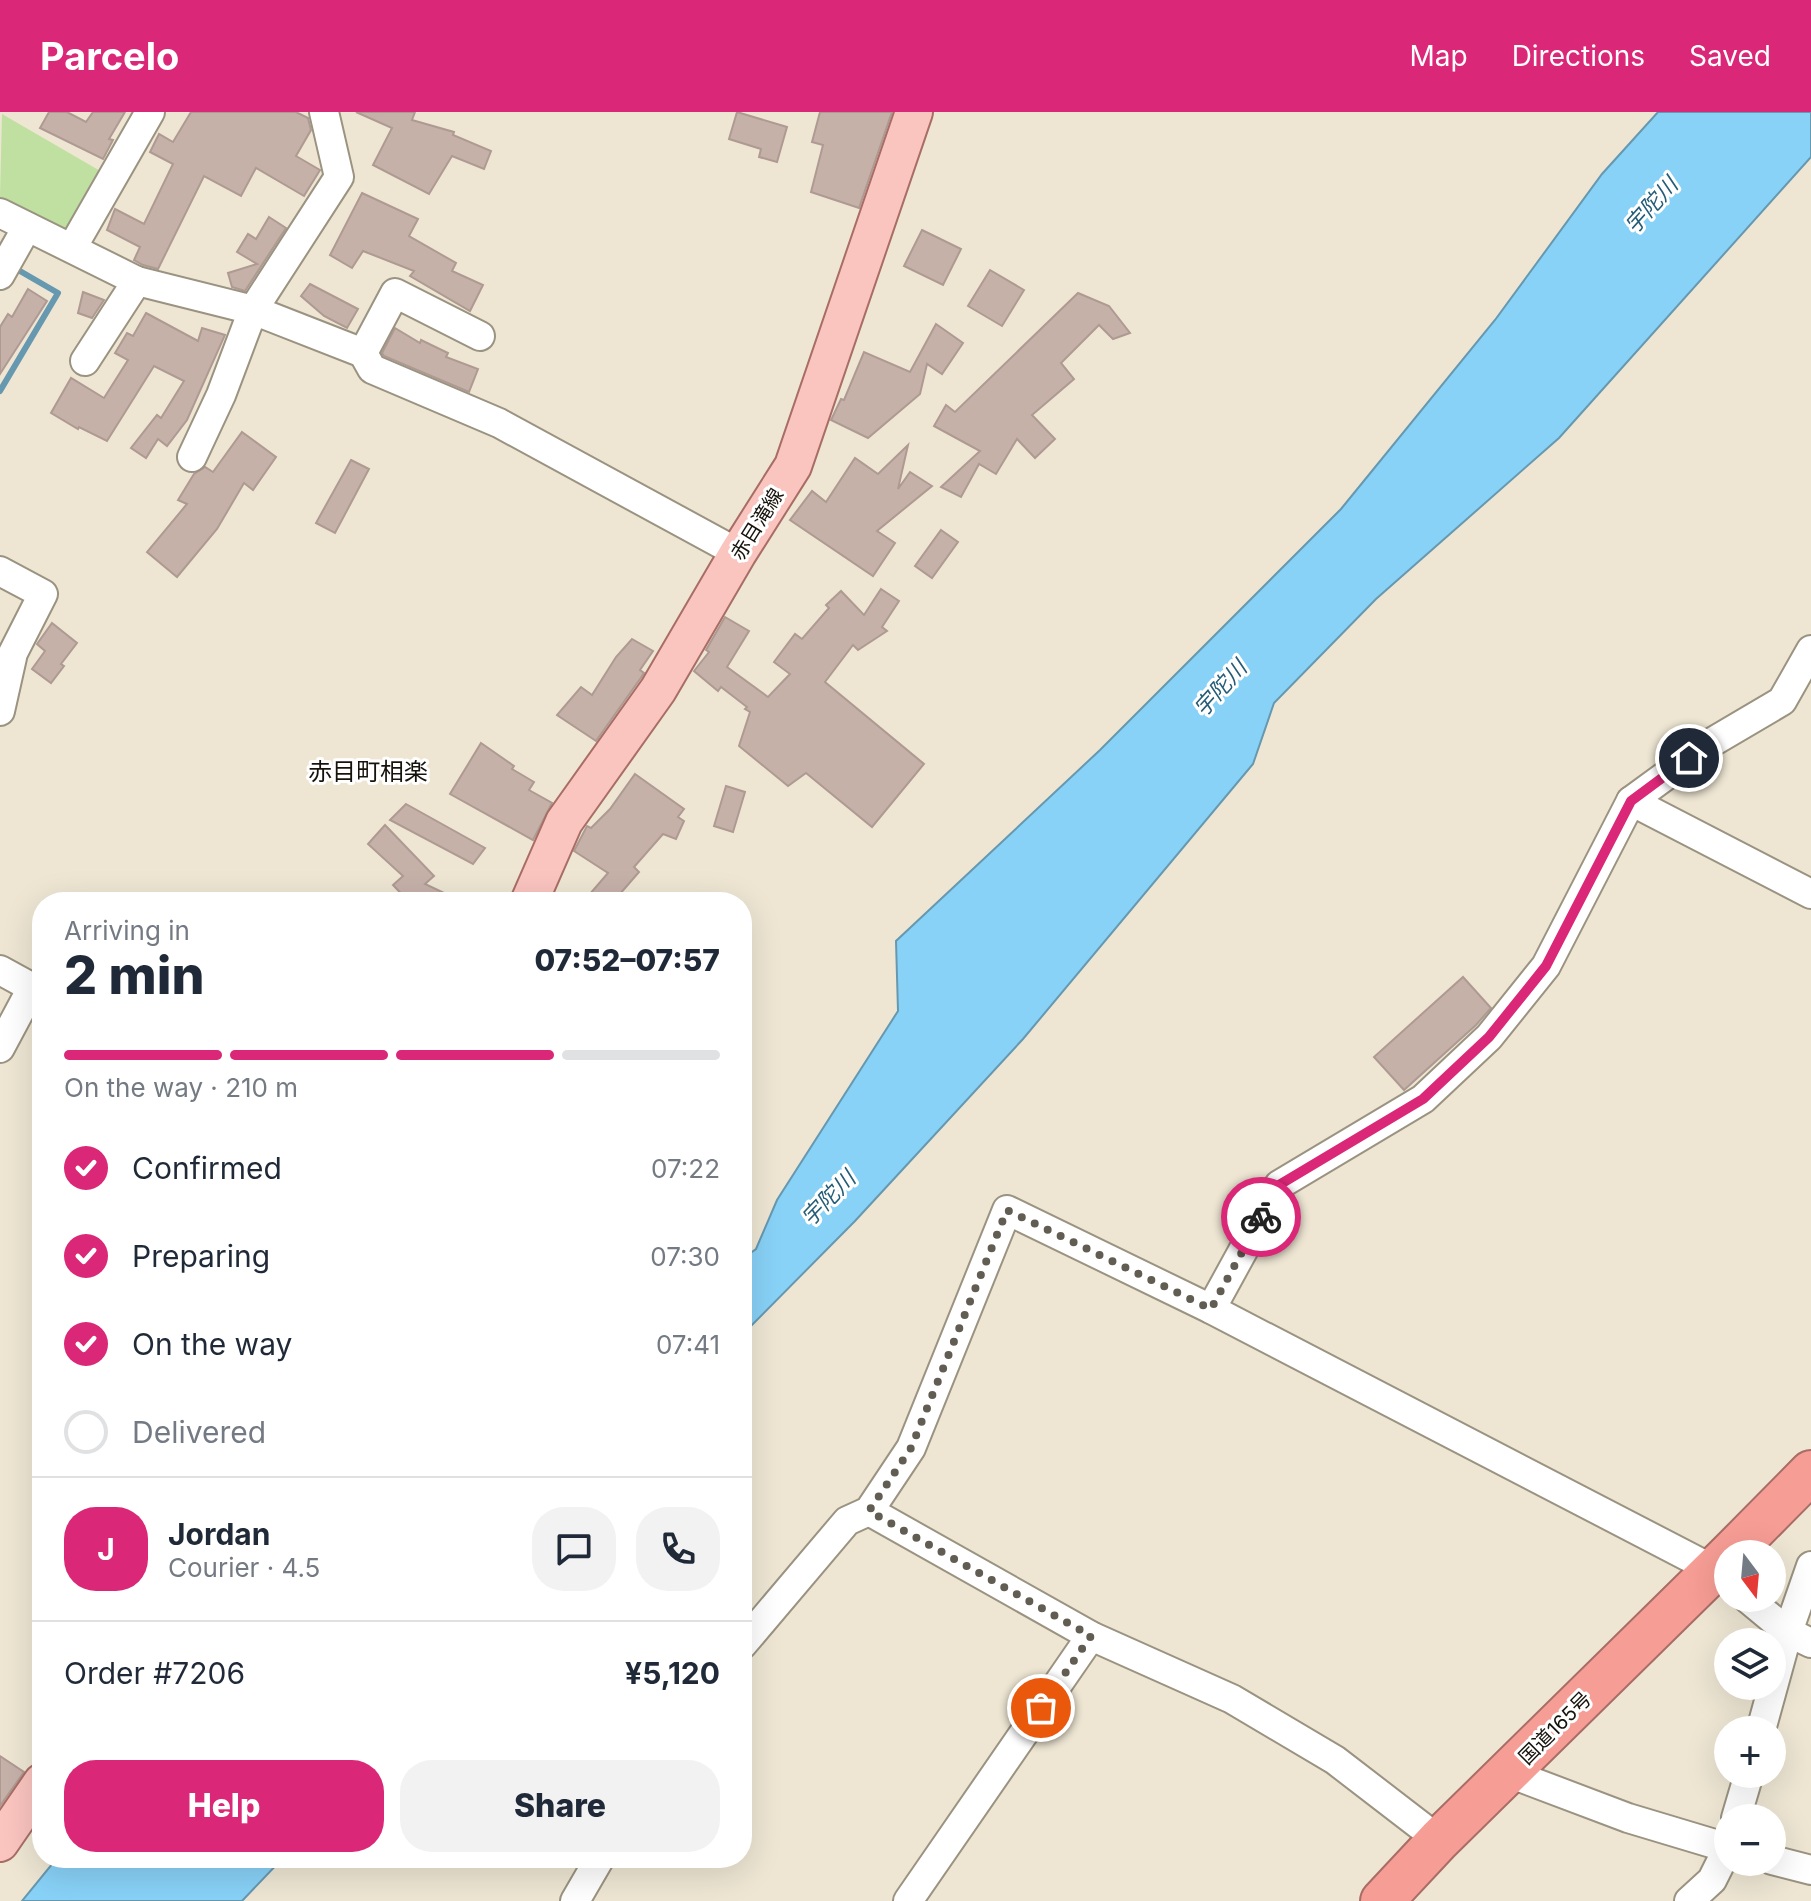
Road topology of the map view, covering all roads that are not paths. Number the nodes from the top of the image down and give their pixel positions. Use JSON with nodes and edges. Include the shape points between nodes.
{"nodes":[{"id":1,"x":150,"y":112,"type":"edge"},
{"id":2,"x":914,"y":112,"type":"edge"},
{"id":3,"x":332,"y":120,"type":"edge"},
{"id":4,"x":0,"y":213,"type":"edge"},
{"id":5,"x":27,"y":227,"type":"junction"},
{"id":6,"x":72,"y":248,"type":"junction"},
{"id":7,"x":6,"y":265,"type":"edge"},
{"id":8,"x":137,"y":281,"type":"junction"},
{"id":9,"x":253,"y":310,"type":"junction"},
{"id":10,"x":480,"y":336,"type":"dead end"},
{"id":11,"x":363,"y":353,"type":"junction"},
{"id":12,"x":85,"y":361,"type":"dead end"},
{"id":13,"x":192,"y":457,"type":"dead end"},
{"id":14,"x":738,"y":553,"type":"junction"},
{"id":15,"x":0,"y":571,"type":"edge"},
{"id":16,"x":1811,"y":650,"type":"edge"},
{"id":17,"x":0,"y":711,"type":"edge"},
{"id":18,"x":1631,"y":801,"type":"junction"},
{"id":19,"x":533,"y":892,"type":"edge"},
{"id":20,"x":1811,"y":894,"type":"edge"},
{"id":21,"x":0,"y":970,"type":"edge"},
{"id":22,"x":32,"y":987,"type":"edge"},
{"id":23,"x":32,"y":998,"type":"edge"},
{"id":24,"x":0,"y":1048,"type":"edge"},
{"id":25,"x":1211,"y":1309,"type":"junction"},
{"id":26,"x":1811,"y":1472,"type":"edge"},
{"id":27,"x":869,"y":1511,"type":"junction"},
{"id":28,"x":1748,"y":1540,"type":"edge"},
{"id":29,"x":1714,"y":1560,"type":"edge"},
{"id":30,"x":1811,"y":1566,"type":"edge"},
{"id":31,"x":1714,"y":1576,"type":"edge"},
{"id":32,"x":1766,"y":1612,"type":"edge"},
{"id":33,"x":752,"y":1633,"type":"edge"},
{"id":34,"x":1091,"y":1636,"type":"junction"},
{"id":35,"x":1800,"y":1638,"type":"edge"},
{"id":36,"x":1767,"y":1716,"type":"edge"},
{"id":37,"x":1509,"y":1773,"type":"junction"},
{"id":38,"x":32,"y":1797,"type":"edge"},
{"id":39,"x":1439,"y":1840,"type":"junction"},
{"id":40,"x":0,"y":1843,"type":"edge"},
{"id":41,"x":1786,"y":1864,"type":"edge"},
{"id":42,"x":594,"y":1868,"type":"edge"},
{"id":43,"x":1811,"y":1870,"type":"edge"},
{"id":44,"x":575,"y":1901,"type":"edge"},
{"id":45,"x":908,"y":1901,"type":"edge"},
{"id":46,"x":1382,"y":1901,"type":"edge"},
{"id":47,"x":1689,"y":1901,"type":"edge"}],
"edges":[{"from":1,"to":6,"type":"street"},
{"from":2,"to":14,"type":"main road","name":"赤目滝線","via":[[793,466]]},
{"from":3,"to":9,"type":"street","via":[[339,177]]},
{"from":4,"to":5,"type":"street"},
{"from":5,"to":6,"type":"street"},
{"from":5,"to":7,"type":"street"},
{"from":6,"to":8,"type":"street"},
{"from":8,"to":9,"type":"street"},
{"from":8,"to":12,"type":"street"},
{"from":9,"to":11,"type":"street"},
{"from":9,"to":13,"type":"street"},
{"from":10,"to":11,"type":"street","via":[[395,293]]},
{"from":11,"to":14,"type":"street","via":[[372,369],[499,423]]},
{"from":14,"to":19,"type":"main road","name":"赤目滝線","via":[[658,690],[564,822]]},
{"from":15,"to":17,"type":"street","via":[[43,594],[13,653]]},
{"from":16,"to":18,"type":"street","via":[[1782,701],[1709,744]]},
{"from":18,"to":20,"type":"street"},
{"from":18,"to":25,"type":"street","via":[[1546,966],[1489,1037],[1423,1099],[1279,1185]]},
{"from":21,"to":22,"type":"street"},
{"from":23,"to":24,"type":"street"},
{"from":25,"to":27,"type":"street","via":[[1007,1210],[911,1448]]},
{"from":25,"to":29,"type":"street"},
{"from":26,"to":28,"type":"highway","name":"国道165号"},
{"from":27,"to":33,"type":"street","via":[[847,1521]]},
{"from":27,"to":34,"type":"street"},
{"from":30,"to":35,"type":"street"},
{"from":31,"to":37,"type":"highway","name":"国道165号"},
{"from":32,"to":35,"type":"street"},
{"from":34,"to":39,"type":"street","via":[[1232,1699],[1335,1760]]},
{"from":34,"to":45,"type":"street"},
{"from":35,"to":36,"type":"street"},
{"from":37,"to":39,"type":"highway","name":"国道165号"},
{"from":37,"to":47,"type":"street","via":[[1628,1818],[1728,1848],[1712,1880]]},
{"from":38,"to":40,"type":"main road"},
{"from":39,"to":46,"type":"highway","name":"国道165号"},
{"from":41,"to":43,"type":"street"},
{"from":42,"to":44,"type":"street"}]}
